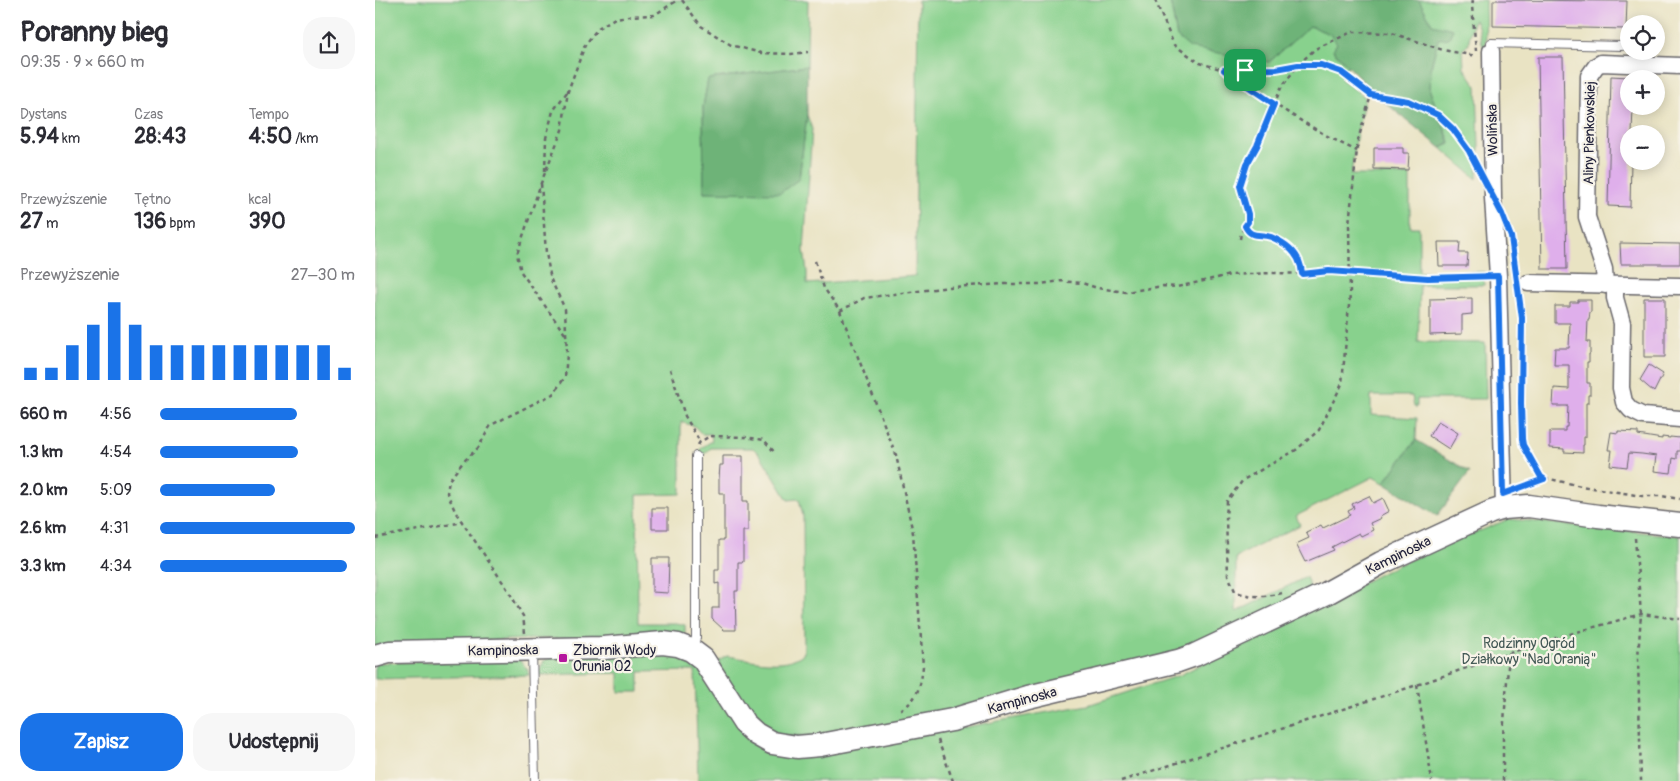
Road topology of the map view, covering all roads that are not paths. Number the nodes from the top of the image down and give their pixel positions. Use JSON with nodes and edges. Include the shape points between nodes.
{"nodes":[{"id":1,"x":1620,"y":46,"type":"edge"},
{"id":2,"x":1486,"y":55,"type":"joint"},
{"id":3,"x":1680,"y":66,"type":"edge"},
{"id":4,"x":1521,"y":284,"type":"road end"},
{"id":5,"x":1610,"y":284,"type":"junction"},
{"id":6,"x":1680,"y":286,"type":"edge"},
{"id":7,"x":1680,"y":419,"type":"edge"},
{"id":8,"x":696,"y":456,"type":"road end"},
{"id":9,"x":1504,"y":501,"type":"junction"},
{"id":10,"x":1680,"y":525,"type":"edge"},
{"id":11,"x":529,"y":649,"type":"junction"},
{"id":12,"x":691,"y":650,"type":"junction"},
{"id":13,"x":375,"y":656,"type":"edge"},
{"id":14,"x":535,"y":781,"type":"edge"}],
"edges":[{"from":1,"to":2,"type":"lane","via":[[1491,43]]},
{"from":2,"to":9,"type":"street","name":"Wolińska","via":[[1498,276]]},
{"from":3,"to":5,"type":"street","name":"Aliny Pienkowskiej","via":[[1601,63],[1589,76],[1587,217]]},
{"from":4,"to":5,"type":"street"},
{"from":5,"to":6,"type":"street"},
{"from":5,"to":7,"type":"street","name":"Aliny Pienkowskiej","via":[[1622,323],[1621,388],[1624,402],[1643,416]]},
{"from":8,"to":12,"type":"lane","via":[[696,638]]},
{"from":9,"to":10,"type":"street","name":"Kampinoska"},
{"from":9,"to":12,"type":"street","name":"Kampinoska","via":[[1318,597],[1178,661],[1028,697],[952,720],[819,745],[789,746],[772,743],[756,734],[744,722],[703,659]]},
{"from":11,"to":12,"type":"street","name":"Kampinoska","via":[[663,643]]},
{"from":11,"to":13,"type":"street","name":"Kampinoska","via":[[389,652]]},
{"from":11,"to":14,"type":"lane"}]}
